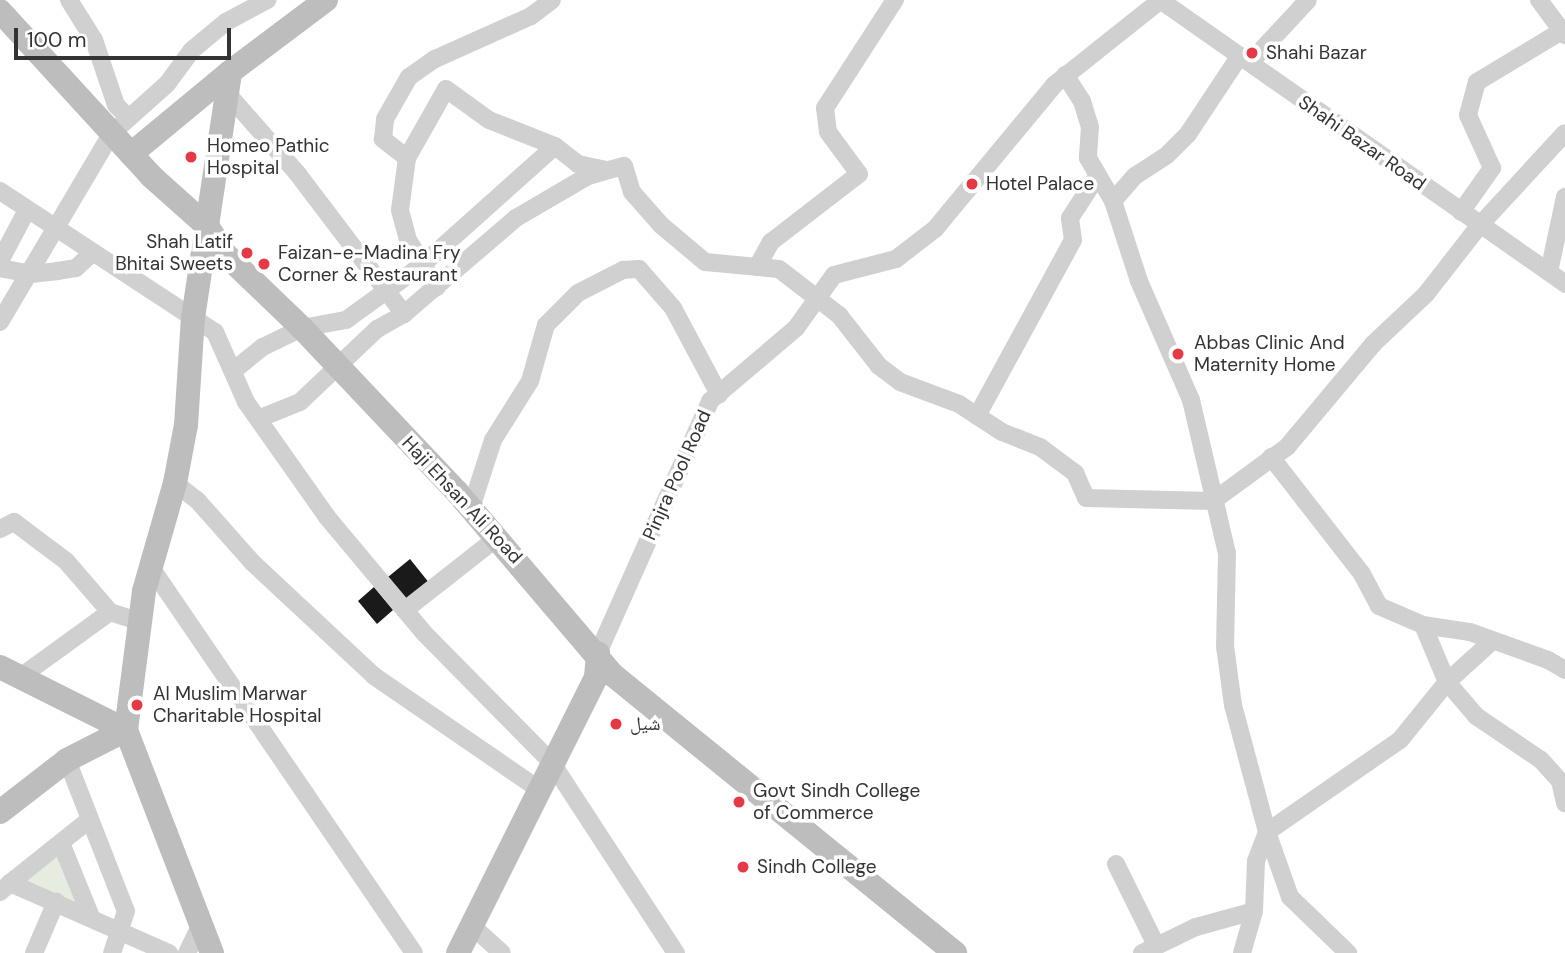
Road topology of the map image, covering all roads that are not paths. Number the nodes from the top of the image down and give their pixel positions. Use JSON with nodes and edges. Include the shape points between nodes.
{"nodes":[{"id":1,"x":69,"y":0,"type":"edge"},
{"id":2,"x":267,"y":0,"type":"edge"},
{"id":3,"x":326,"y":0,"type":"edge"},
{"id":4,"x":552,"y":0,"type":"edge"},
{"id":5,"x":895,"y":0,"type":"edge"},
{"id":6,"x":1161,"y":0,"type":"edge"},
{"id":7,"x":1308,"y":0,"type":"edge"},
{"id":8,"x":1539,"y":0,"type":"edge"},
{"id":9,"x":0,"y":11,"type":"edge"},
{"id":10,"x":1564,"y":31,"type":"edge"},
{"id":11,"x":1240,"y":57,"type":"junction"},
{"id":12,"x":1065,"y":75,"type":"junction"},
{"id":13,"x":227,"y":81,"type":"junction"},
{"id":14,"x":114,"y":100,"type":"junction"},
{"id":15,"x":94,"y":116,"type":"junction"},
{"id":16,"x":120,"y":126,"type":"junction"},
{"id":17,"x":1565,"y":133,"type":"edge"},
{"id":18,"x":555,"y":146,"type":"junction"},
{"id":19,"x":131,"y":154,"type":"junction"},
{"id":20,"x":407,"y":158,"type":"junction"},
{"id":21,"x":607,"y":171,"type":"junction"},
{"id":22,"x":1098,"y":175,"type":"junction"},
{"id":23,"x":0,"y":191,"type":"edge"},
{"id":24,"x":1565,"y":197,"type":"edge"},
{"id":25,"x":1113,"y":201,"type":"junction"},
{"id":26,"x":27,"y":211,"type":"junction"},
{"id":27,"x":1461,"y":212,"type":"junction"},
{"id":28,"x":1480,"y":225,"type":"junction"},
{"id":29,"x":208,"y":227,"type":"junction"},
{"id":30,"x":56,"y":231,"type":"junction"},
{"id":31,"x":91,"y":254,"type":"junction"},
{"id":32,"x":0,"y":261,"type":"edge"},
{"id":33,"x":422,"y":265,"type":"junction"},
{"id":34,"x":757,"y":267,"type":"junction"},
{"id":35,"x":0,"y":268,"type":"edge"},
{"id":36,"x":1549,"y":272,"type":"junction"},
{"id":37,"x":30,"y":274,"type":"junction"},
{"id":38,"x":1565,"y":284,"type":"edge"},
{"id":39,"x":437,"y":287,"type":"junction"},
{"id":40,"x":387,"y":292,"type":"junction"},
{"id":41,"x":816,"y":300,"type":"junction"},
{"id":42,"x":404,"y":314,"type":"junction"},
{"id":43,"x":193,"y":318,"type":"junction"},
{"id":44,"x":0,"y":321,"type":"edge"},
{"id":45,"x":302,"y":328,"type":"junction"},
{"id":46,"x":337,"y":366,"type":"junction"},
{"id":47,"x":233,"y":371,"type":"junction"},
{"id":48,"x":719,"y":394,"type":"junction"},
{"id":49,"x":977,"y":416,"type":"junction"},
{"id":50,"x":258,"y":419,"type":"junction"},
{"id":51,"x":1271,"y":457,"type":"junction"},
{"id":52,"x":175,"y":483,"type":"junction"},
{"id":53,"x":1213,"y":501,"type":"junction"},
{"id":54,"x":471,"y":508,"type":"junction"},
{"id":55,"x":0,"y":529,"type":"edge"},
{"id":56,"x":498,"y":537,"type":"junction"},
{"id":57,"x":150,"y":566,"type":"junction"},
{"id":58,"x":405,"y":610,"type":"junction"},
{"id":59,"x":110,"y":612,"type":"junction"},
{"id":60,"x":140,"y":622,"type":"junction"},
{"id":61,"x":1423,"y":625,"type":"junction"},
{"id":62,"x":1490,"y":643,"type":"junction"},
{"id":63,"x":598,"y":653,"type":"junction"},
{"id":64,"x":1565,"y":670,"type":"edge"},
{"id":65,"x":10,"y":673,"type":"edge"},
{"id":66,"x":1447,"y":682,"type":"junction"},
{"id":67,"x":126,"y":730,"type":"junction"},
{"id":68,"x":67,"y":760,"type":"junction"},
{"id":69,"x":552,"y":763,"type":"junction"},
{"id":70,"x":537,"y":788,"type":"junction"},
{"id":71,"x":1565,"y":803,"type":"edge"},
{"id":72,"x":0,"y":811,"type":"edge"},
{"id":73,"x":89,"y":820,"type":"junction"},
{"id":74,"x":1267,"y":832,"type":"junction"},
{"id":75,"x":61,"y":843,"type":"junction"},
{"id":76,"x":1116,"y":864,"type":"dead end"},
{"id":77,"x":5,"y":888,"type":"edge"},
{"id":78,"x":56,"y":902,"type":"junction"},
{"id":79,"x":1254,"y":911,"type":"junction"},
{"id":80,"x":91,"y":917,"type":"junction"},
{"id":81,"x":200,"y":926,"type":"junction"},
{"id":82,"x":472,"y":926,"type":"junction"},
{"id":83,"x":122,"y":930,"type":"junction"},
{"id":84,"x":1149,"y":949,"type":"edge"},
{"id":85,"x":411,"y":952,"type":"edge"},
{"id":86,"x":34,"y":953,"type":"edge"},
{"id":87,"x":111,"y":953,"type":"edge"},
{"id":88,"x":169,"y":953,"type":"edge"},
{"id":89,"x":187,"y":953,"type":"edge"},
{"id":90,"x":212,"y":953,"type":"edge"},
{"id":91,"x":458,"y":953,"type":"edge"},
{"id":92,"x":502,"y":953,"type":"edge"},
{"id":93,"x":676,"y":953,"type":"edge"},
{"id":94,"x":956,"y":953,"type":"edge"},
{"id":95,"x":1242,"y":953,"type":"edge"},
{"id":96,"x":1348,"y":953,"type":"edge"}],
"edges":[{"from":1,"to":14,"type":"street","via":[[94,40]]},
{"from":2,"to":16,"type":"street","via":[[226,22],[192,50],[167,84]]},
{"from":3,"to":13,"type":"street"},
{"from":4,"to":20,"type":"street","via":[[531,16],[435,58],[410,77],[384,119],[383,139]]},
{"from":5,"to":34,"type":"street","via":[[825,108],[828,132],[859,174],[771,242]]},
{"from":6,"to":11,"type":"street","name":"Shahi Bazar Road"},
{"from":6,"to":12,"type":"street","name":"Pinjra Pool Road","via":[[1113,42]]},
{"from":7,"to":11,"type":"street","via":[[1256,55]]},
{"from":8,"to":10,"type":"street"},
{"from":9,"to":15,"type":"street","name":"Haji Ehsan Ali Road"},
{"from":10,"to":27,"type":"street","via":[[1478,82],[1468,116],[1492,168]]},
{"from":11,"to":25,"type":"street","via":[[1188,134],[1135,176]]},
{"from":11,"to":27,"type":"street","name":"Shahi Bazar Road"},
{"from":12,"to":22,"type":"street","via":[[1082,101],[1090,127],[1088,158]]},
{"from":12,"to":41,"type":"street","name":"Pinjra Pool Road","via":[[935,229],[896,259],[834,275]]},
{"from":13,"to":19,"type":"street"},
{"from":13,"to":29,"type":"street"},
{"from":13,"to":40,"type":"street"},
{"from":14,"to":15,"type":"street"},
{"from":14,"to":16,"type":"street"},
{"from":15,"to":16,"type":"street","name":"Haji Ehsan Ali Road"},
{"from":16,"to":19,"type":"street","name":"Haji Ehsan Ali Road"},
{"from":16,"to":30,"type":"street","via":[[91,162]]},
{"from":17,"to":28,"type":"street"},
{"from":18,"to":20,"type":"street","via":[[489,120],[446,89]]},
{"from":18,"to":21,"type":"street","via":[[578,164]]},
{"from":18,"to":33,"type":"street"},
{"from":19,"to":29,"type":"street","name":"Haji Ehsan Ali Road"},
{"from":20,"to":33,"type":"street","via":[[400,210],[408,240]]},
{"from":21,"to":34,"type":"street","via":[[624,166],[632,192],[705,262]]},
{"from":21,"to":39,"type":"street","via":[[554,194],[516,218]]},
{"from":22,"to":25,"type":"street"},
{"from":22,"to":49,"type":"street","via":[[1070,218],[1073,240]]},
{"from":23,"to":26,"type":"street"},
{"from":24,"to":36,"type":"street"},
{"from":25,"to":53,"type":"street","via":[[1139,281],[1191,400]]},
{"from":26,"to":30,"type":"street"},
{"from":26,"to":32,"type":"street"},
{"from":27,"to":28,"type":"street","name":"Shahi Bazar Road"},
{"from":28,"to":36,"type":"street","name":"Shahi Bazar Road"},
{"from":28,"to":51,"type":"street","via":[[1426,294],[1373,344],[1287,447]]},
{"from":29,"to":43,"type":"street"},
{"from":29,"to":45,"type":"street","name":"Haji Ehsan Ali Road","via":[[225,254]]},
{"from":30,"to":31,"type":"street"},
{"from":30,"to":37,"type":"street"},
{"from":31,"to":37,"type":"street","via":[[76,268]]},
{"from":31,"to":43,"type":"street"},
{"from":33,"to":39,"type":"street"},
{"from":33,"to":40,"type":"street"},
{"from":34,"to":41,"type":"street","via":[[779,269]]},
{"from":35,"to":37,"type":"street"},
{"from":36,"to":38,"type":"street","name":"Shahi Bazar Road"},
{"from":37,"to":44,"type":"street"},
{"from":39,"to":42,"type":"street"},
{"from":40,"to":42,"type":"street"},
{"from":40,"to":45,"type":"street","via":[[346,320]]},
{"from":41,"to":48,"type":"street","name":"Pinjra Pool Road","via":[[796,328]]},
{"from":41,"to":49,"type":"street","via":[[839,315],[879,366],[900,382]]},
{"from":42,"to":46,"type":"street","via":[[377,329]]},
{"from":43,"to":47,"type":"street","via":[[215,332]]},
{"from":43,"to":52,"type":"street","via":[[186,425]]},
{"from":45,"to":46,"type":"street","name":"Haji Ehsan Ali Road"},
{"from":45,"to":47,"type":"street","via":[[263,347]]},
{"from":46,"to":50,"type":"street","via":[[300,401]]},
{"from":46,"to":54,"type":"street","name":"Haji Ehsan Ali Road"},
{"from":47,"to":50,"type":"street"},
{"from":48,"to":54,"type":"street","via":[[673,308],[639,269],[623,270],[578,293],[546,325],[530,381],[479,471]]},
{"from":48,"to":63,"type":"street","name":"Pinjra Pool Road","via":[[710,401]]},
{"from":49,"to":53,"type":"street","via":[[1040,447],[1075,473],[1086,498]]},
{"from":50,"to":58,"type":"street","via":[[327,517]]},
{"from":51,"to":53,"type":"street"},
{"from":51,"to":61,"type":"street","via":[[1362,574],[1378,606]]},
{"from":52,"to":57,"type":"street"},
{"from":52,"to":70,"type":"street","via":[[374,676]]},
{"from":53,"to":74,"type":"street","via":[[1227,553],[1225,646],[1233,705]]},
{"from":54,"to":56,"type":"street","name":"Haji Ehsan Ali Road"},
{"from":55,"to":59,"type":"street","via":[[14,522],[66,561]]},
{"from":56,"to":58,"type":"street"},
{"from":56,"to":63,"type":"street","name":"Haji Ehsan Ali Road"},
{"from":57,"to":60,"type":"street"},
{"from":57,"to":85,"type":"street"},
{"from":58,"to":69,"type":"street"},
{"from":59,"to":60,"type":"street"},
{"from":59,"to":65,"type":"street"},
{"from":60,"to":67,"type":"street"},
{"from":61,"to":62,"type":"street","via":[[1470,632]]},
{"from":61,"to":66,"type":"street"},
{"from":62,"to":64,"type":"street","via":[[1548,660]]},
{"from":62,"to":66,"type":"street"},
{"from":63,"to":69,"type":"street","name":"Pinjra Pool Road","via":[[596,677]]},
{"from":63,"to":94,"type":"street","name":"Haji Ehsan Ali Road","via":[[613,676]]},
{"from":65,"to":67,"type":"street"},
{"from":66,"to":71,"type":"street","via":[[1476,716],[1541,760],[1560,781]]},
{"from":66,"to":74,"type":"street","via":[[1400,740]]},
{"from":67,"to":68,"type":"street"},
{"from":67,"to":81,"type":"street"},
{"from":68,"to":72,"type":"street"},
{"from":68,"to":73,"type":"street"},
{"from":69,"to":70,"type":"street","name":"Pinjra Pool Road"},
{"from":69,"to":93,"type":"street"},
{"from":70,"to":82,"type":"street","name":"Pinjra Pool Road"},
{"from":73,"to":75,"type":"street"},
{"from":73,"to":83,"type":"street","via":[[126,911]]},
{"from":74,"to":79,"type":"street","via":[[1256,861]]},
{"from":74,"to":96,"type":"street","via":[[1290,897]]},
{"from":75,"to":77,"type":"street"},
{"from":75,"to":80,"type":"street"},
{"from":76,"to":84,"type":"street"},
{"from":77,"to":78,"type":"street"},
{"from":78,"to":80,"type":"street"},
{"from":78,"to":86,"type":"street"},
{"from":79,"to":84,"type":"street","via":[[1196,927]]},
{"from":79,"to":95,"type":"street"},
{"from":80,"to":83,"type":"street"},
{"from":81,"to":89,"type":"street"},
{"from":81,"to":90,"type":"street"},
{"from":82,"to":91,"type":"street","name":"Pinjra Pool Road"},
{"from":82,"to":92,"type":"street"},
{"from":83,"to":87,"type":"street"},
{"from":83,"to":88,"type":"street"}]}
